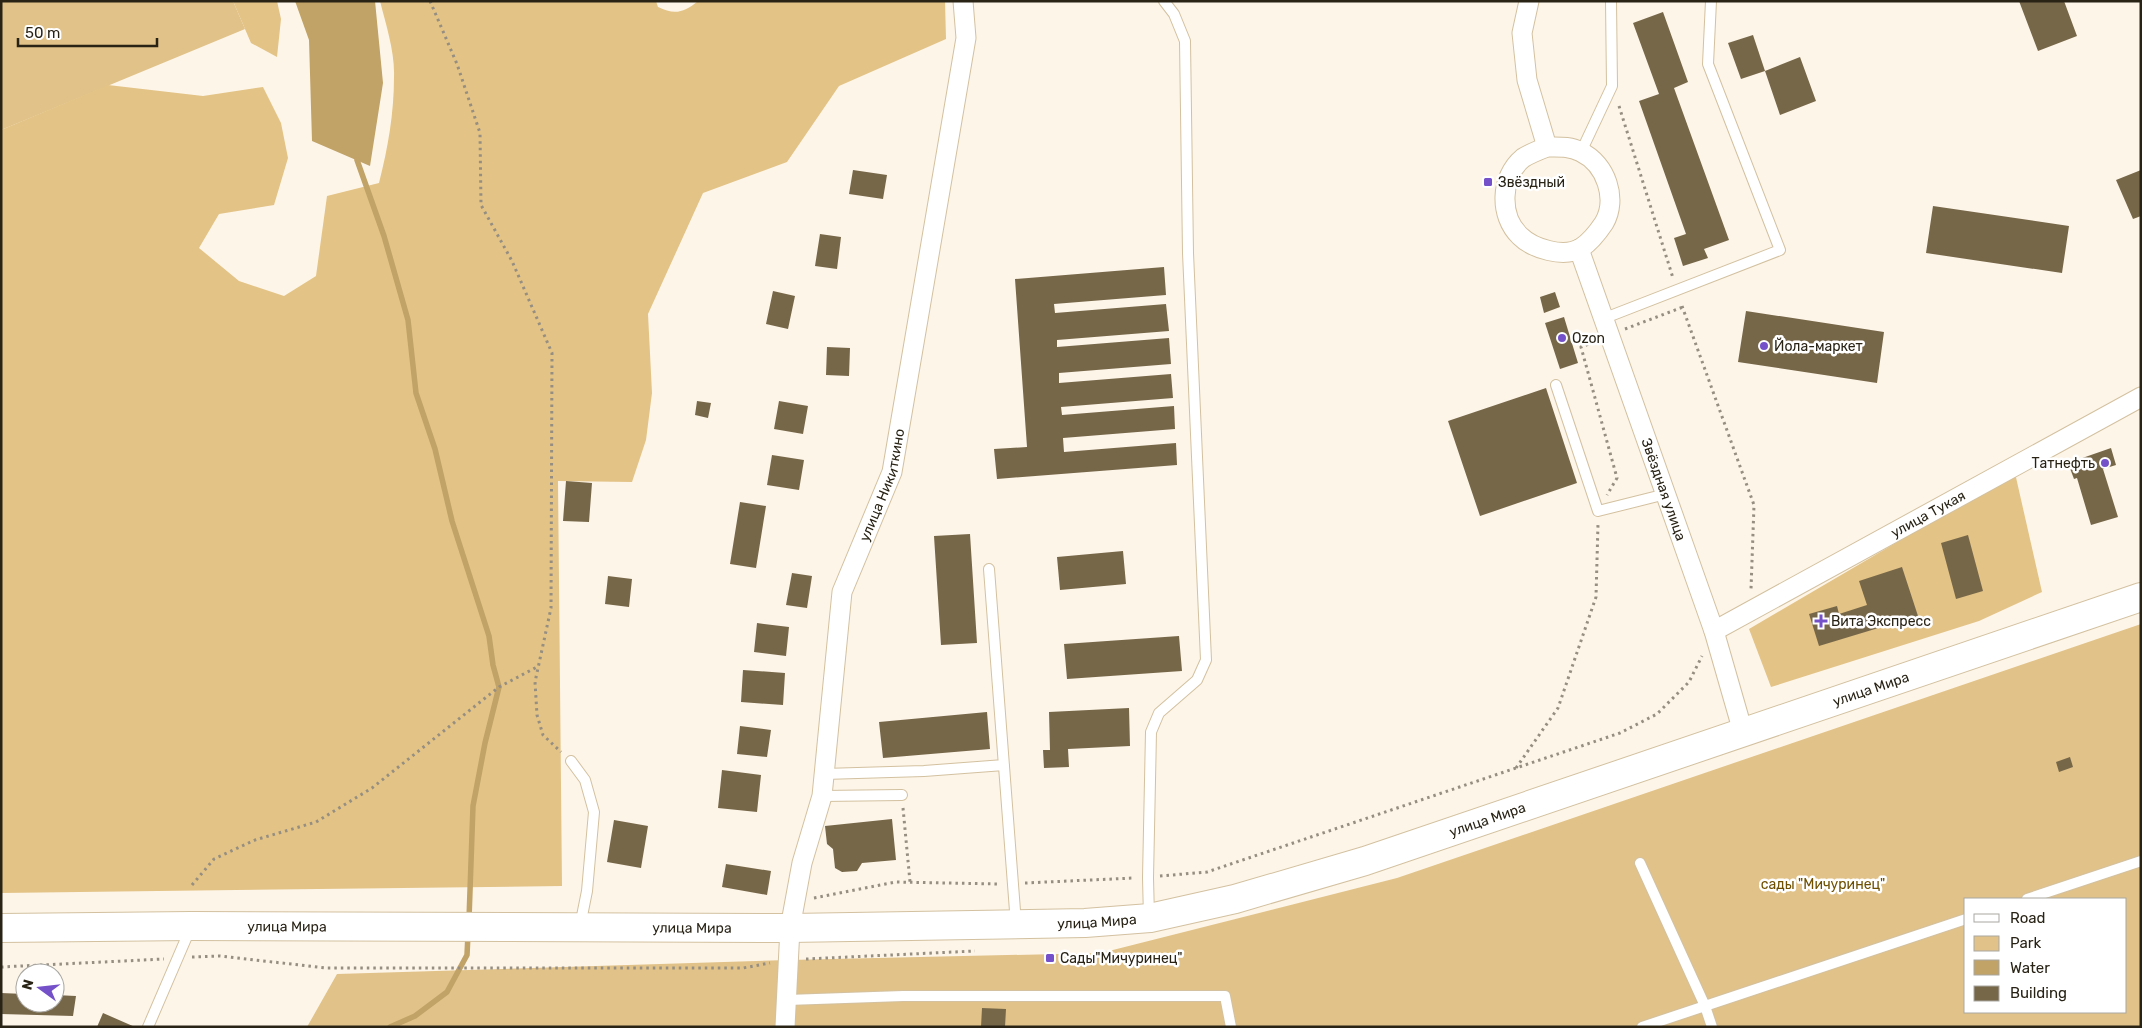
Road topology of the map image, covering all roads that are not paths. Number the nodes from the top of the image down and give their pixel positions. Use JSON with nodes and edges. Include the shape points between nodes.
{"nodes":[{"id":1,"x":963,"y":1,"type":"edge"},
{"id":2,"x":1164,"y":1,"type":"edge"},
{"id":3,"x":1529,"y":1,"type":"edge"},
{"id":4,"x":1611,"y":1,"type":"edge"},
{"id":5,"x":1711,"y":1,"type":"edge"},
{"id":6,"x":1547,"y":147,"type":"junction"},
{"id":7,"x":1581,"y":152,"type":"junction"},
{"id":8,"x":1579,"y":249,"type":"junction"},
{"id":9,"x":1608,"y":327,"type":"junction"},
{"id":10,"x":1556,"y":385,"type":"dead end"},
{"id":11,"x":2141,"y":396,"type":"edge"},
{"id":12,"x":1666,"y":494,"type":"junction"},
{"id":13,"x":989,"y":569,"type":"dead end"},
{"id":14,"x":2141,"y":597,"type":"edge"},
{"id":15,"x":1714,"y":631,"type":"junction"},
{"id":16,"x":1743,"y":732,"type":"junction"},
{"id":17,"x":571,"y":761,"type":"road end"},
{"id":18,"x":1004,"y":765,"type":"junction"},
{"id":19,"x":824,"y":774,"type":"junction"},
{"id":20,"x":902,"y":795,"type":"road end"},
{"id":21,"x":822,"y":796,"type":"junction"},
{"id":22,"x":2141,"y":862,"type":"edge"},
{"id":23,"x":1640,"y":863,"type":"dead end"},
{"id":24,"x":2030,"y":898,"type":"edge"},
{"id":25,"x":1150,"y":918,"type":"junction"},
{"id":26,"x":1964,"y":921,"type":"edge"},
{"id":27,"x":1016,"y":925,"type":"junction"},
{"id":28,"x":191,"y":926,"type":"junction"},
{"id":29,"x":580,"y":927,"type":"junction"},
{"id":30,"x":1,"y":928,"type":"edge"},
{"id":31,"x":790,"y":928,"type":"junction"},
{"id":32,"x":787,"y":1000,"type":"junction"},
{"id":33,"x":1705,"y":1006,"type":"junction"},
{"id":34,"x":148,"y":1027,"type":"edge"},
{"id":35,"x":785,"y":1027,"type":"edge"},
{"id":36,"x":1231,"y":1027,"type":"edge"},
{"id":37,"x":1642,"y":1027,"type":"edge"},
{"id":38,"x":1712,"y":1027,"type":"edge"}],
"edges":[{"from":1,"to":19,"type":"street","name":"улица Никиткино","via":[[966,38],[892,472],[842,592]]},
{"from":2,"to":25,"type":"lane","via":[[1174,14],[1185,40],[1188,253],[1206,660],[1197,680],[1159,713],[1152,732]]},
{"from":3,"to":6,"type":"street","via":[[1522,33],[1527,80]]},
{"from":4,"to":7,"type":"lane","via":[[1612,86]]},
{"from":5,"to":9,"type":"lane","via":[[1708,64],[1780,250],[1677,290]]},
{"from":6,"to":7,"type":"street","via":[[1567,147]]},
{"from":6,"to":8,"type":"street","via":[[1522,159],[1513,170],[1506,186],[1505,206],[1510,222],[1533,246],[1564,252]]},
{"from":7,"to":8,"type":"street","via":[[1592,159],[1603,173],[1610,198],[1605,221],[1598,233]]},
{"from":8,"to":9,"type":"street","name":"Звёздная улица"},
{"from":9,"to":12,"type":"street","name":"Звёздная улица"},
{"from":10,"to":12,"type":"lane","via":[[1598,511]]},
{"from":11,"to":15,"type":"street","name":"улица Тукая"},
{"from":12,"to":15,"type":"street","name":"Звёздная улица"},
{"from":13,"to":18,"type":"lane"},
{"from":14,"to":16,"type":"main road","name":"улица Мира"},
{"from":15,"to":16,"type":"street","name":"Звёздная улица"},
{"from":16,"to":25,"type":"main road","name":"улица Мира","via":[[1365,861],[1235,899]]},
{"from":17,"to":29,"type":"lane","via":[[584,780],[594,812]]},
{"from":18,"to":19,"type":"lane"},
{"from":18,"to":27,"type":"lane"},
{"from":19,"to":21,"type":"street","name":"улица Никиткино"},
{"from":20,"to":21,"type":"lane"},
{"from":21,"to":31,"type":"street","name":"улица Никиткино","via":[[802,863]]},
{"from":22,"to":24,"type":"lane"},
{"from":23,"to":33,"type":"lane"},
{"from":25,"to":27,"type":"main road","name":"улица Мира"},
{"from":26,"to":33,"type":"lane"},
{"from":27,"to":31,"type":"main road","name":"улица Мира"},
{"from":28,"to":29,"type":"main road","name":"улица Мира"},
{"from":28,"to":30,"type":"main road","name":"улица Мира"},
{"from":28,"to":34,"type":"lane"},
{"from":29,"to":31,"type":"main road","name":"улица Мира"},
{"from":31,"to":32,"type":"street","name":"улица Никиткино"},
{"from":32,"to":35,"type":"street","name":"улица Никиткино"},
{"from":32,"to":36,"type":"lane","via":[[904,996],[1225,996]]},
{"from":33,"to":37,"type":"lane"},
{"from":33,"to":38,"type":"lane"}]}
